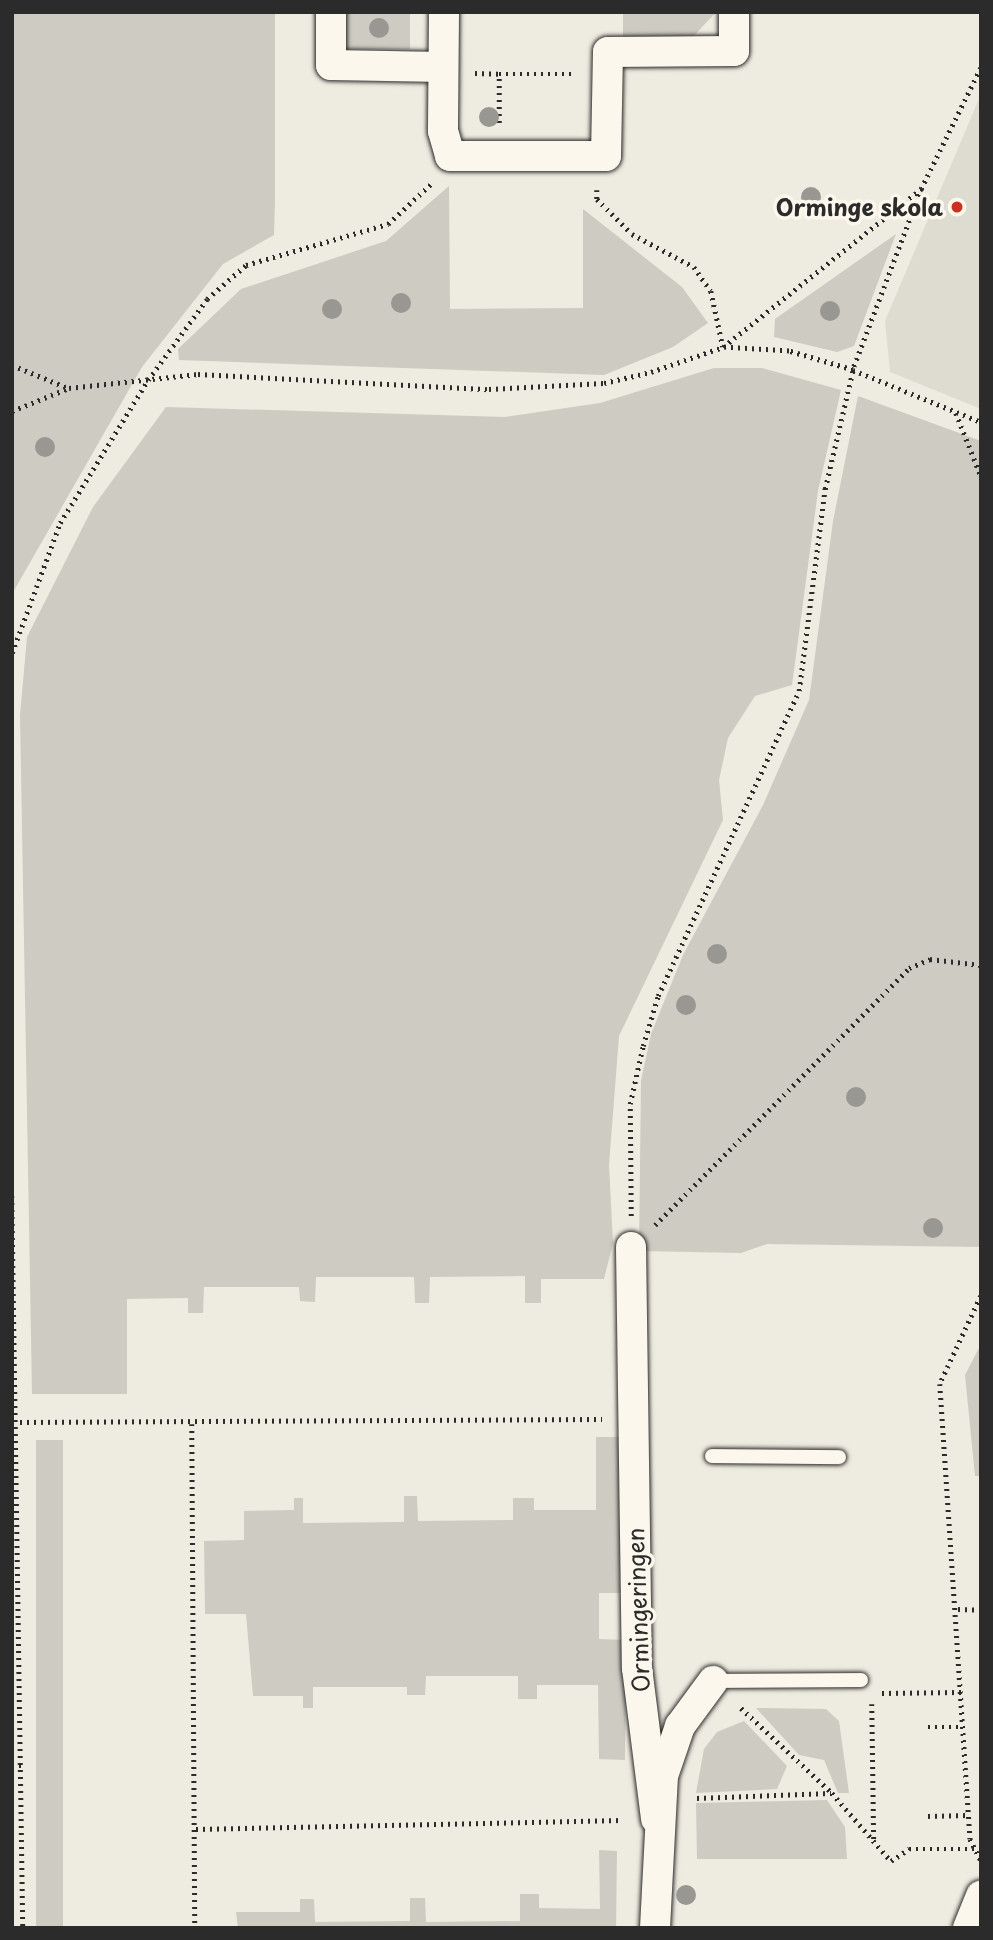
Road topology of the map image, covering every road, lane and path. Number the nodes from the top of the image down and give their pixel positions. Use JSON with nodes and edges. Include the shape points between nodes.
{"nodes":[{"id":1,"x":331,"y":12,"type":"edge"},
{"id":2,"x":444,"y":12,"type":"edge"},
{"id":3,"x":734,"y":12,"type":"edge"},
{"id":4,"x":443,"y":66,"type":"junction"},
{"id":5,"x":981,"y":68,"type":"edge"},
{"id":6,"x":607,"y":74,"type":"junction"},
{"id":7,"x":450,"y":156,"type":"junction"},
{"id":8,"x":499,"y":156,"type":"junction"},
{"id":9,"x":596,"y":156,"type":"junction"},
{"id":10,"x":922,"y":188,"type":"junction"},
{"id":11,"x":723,"y":347,"type":"junction"},
{"id":12,"x":12,"y":365,"type":"edge"},
{"id":13,"x":853,"y":370,"type":"junction"},
{"id":14,"x":148,"y":380,"type":"junction"},
{"id":15,"x":69,"y":388,"type":"junction"},
{"id":16,"x":12,"y":411,"type":"edge"},
{"id":17,"x":956,"y":412,"type":"junction"},
{"id":18,"x":981,"y":422,"type":"edge"},
{"id":19,"x":981,"y":475,"type":"edge"},
{"id":20,"x":12,"y":653,"type":"edge"},
{"id":21,"x":981,"y":965,"type":"edge"},
{"id":22,"x":12,"y":1196,"type":"edge"},
{"id":23,"x":631,"y":1247,"type":"junction"},
{"id":24,"x":981,"y":1296,"type":"edge"},
{"id":25,"x":15,"y":1313,"type":"edge"},
{"id":26,"x":634,"y":1419,"type":"junction"},
{"id":27,"x":20,"y":1422,"type":"junction"},
{"id":28,"x":192,"y":1424,"type":"junction"},
{"id":29,"x":12,"y":1449,"type":"edge"},
{"id":30,"x":20,"y":1449,"type":"junction"},
{"id":31,"x":712,"y":1456,"type":"dead end"},
{"id":32,"x":839,"y":1457,"type":"dead end"},
{"id":33,"x":958,"y":1609,"type":"junction"},
{"id":34,"x":981,"y":1609,"type":"edge"},
{"id":35,"x":861,"y":1680,"type":"dead end"},
{"id":36,"x":722,"y":1689,"type":"junction"},
{"id":37,"x":961,"y":1692,"type":"junction"},
{"id":38,"x":928,"y":1727,"type":"dead end"},
{"id":39,"x":963,"y":1727,"type":"junction"},
{"id":40,"x":12,"y":1766,"type":"edge"},
{"id":41,"x":23,"y":1766,"type":"junction"},
{"id":42,"x":832,"y":1793,"type":"junction"},
{"id":43,"x":694,"y":1798,"type":"dead end"},
{"id":44,"x":968,"y":1815,"type":"junction"},
{"id":45,"x":928,"y":1816,"type":"dead end"},
{"id":46,"x":656,"y":1819,"type":"junction"},
{"id":47,"x":196,"y":1829,"type":"junction"},
{"id":48,"x":874,"y":1843,"type":"junction"},
{"id":49,"x":974,"y":1849,"type":"junction"},
{"id":50,"x":981,"y":1861,"type":"edge"},
{"id":51,"x":981,"y":1896,"type":"edge"},
{"id":52,"x":23,"y":1928,"type":"edge"},
{"id":53,"x":195,"y":1928,"type":"edge"},
{"id":54,"x":655,"y":1928,"type":"edge"},
{"id":55,"x":968,"y":1928,"type":"edge"}],
"edges":[{"from":1,"to":4,"type":"street","via":[[331,65]]},
{"from":2,"to":4,"type":"street"},
{"from":3,"to":6,"type":"street","via":[[734,51],[608,52]]},
{"from":4,"to":7,"type":"street","via":[[443,131]]},
{"from":5,"to":10,"type":"path"},
{"from":6,"to":8,"type":"path","via":[[499,74]]},
{"from":6,"to":9,"type":"street","via":[[606,156]]},
{"from":7,"to":8,"type":"street"},
{"from":7,"to":14,"type":"path","via":[[426,192],[388,224],[246,265],[207,299]]},
{"from":8,"to":9,"type":"street"},
{"from":9,"to":11,"type":"path","via":[[597,199],[632,234],[694,267],[711,290]]},
{"from":10,"to":11,"type":"path"},
{"from":10,"to":13,"type":"path"},
{"from":11,"to":13,"type":"path","via":[[789,351]]},
{"from":11,"to":14,"type":"path","via":[[604,383],[489,389],[198,374]]},
{"from":12,"to":15,"type":"path"},
{"from":13,"to":17,"type":"path"},
{"from":13,"to":23,"type":"path","via":[[825,489],[799,691],[658,996],[643,1046],[630,1104]]},
{"from":14,"to":15,"type":"path"},
{"from":14,"to":20,"type":"path","via":[[60,523]]},
{"from":15,"to":16,"type":"path"},
{"from":17,"to":18,"type":"path"},
{"from":17,"to":19,"type":"path"},
{"from":21,"to":23,"type":"path","via":[[930,960],[902,973]]},
{"from":22,"to":25,"type":"path"},
{"from":23,"to":26,"type":"street","name":"Ormingeringen"},
{"from":24,"to":33,"type":"path","via":[[940,1384]]},
{"from":25,"to":27,"type":"path"},
{"from":26,"to":28,"type":"path"},
{"from":26,"to":46,"type":"street","name":"Ormingeringen","via":[[637,1668]]},
{"from":27,"to":28,"type":"path"},
{"from":27,"to":30,"type":"path"},
{"from":28,"to":47,"type":"path"},
{"from":29,"to":30,"type":"path"},
{"from":30,"to":41,"type":"path"},
{"from":31,"to":32,"type":"lane"},
{"from":33,"to":34,"type":"path"},
{"from":33,"to":37,"type":"path"},
{"from":35,"to":36,"type":"lane"},
{"from":36,"to":42,"type":"path"},
{"from":36,"to":46,"type":"street","via":[[670,1748]]},
{"from":37,"to":39,"type":"path"},
{"from":37,"to":48,"type":"path","via":[[875,1694]]},
{"from":38,"to":39,"type":"path"},
{"from":39,"to":44,"type":"path"},
{"from":40,"to":41,"type":"path"},
{"from":41,"to":52,"type":"path"},
{"from":42,"to":43,"type":"path"},
{"from":42,"to":48,"type":"path"},
{"from":44,"to":45,"type":"path"},
{"from":44,"to":49,"type":"path"},
{"from":46,"to":47,"type":"path"},
{"from":46,"to":54,"type":"street"},
{"from":47,"to":53,"type":"path"},
{"from":48,"to":49,"type":"path","via":[[891,1861],[909,1849]]},
{"from":49,"to":50,"type":"path"},
{"from":51,"to":55,"type":"street"}]}
